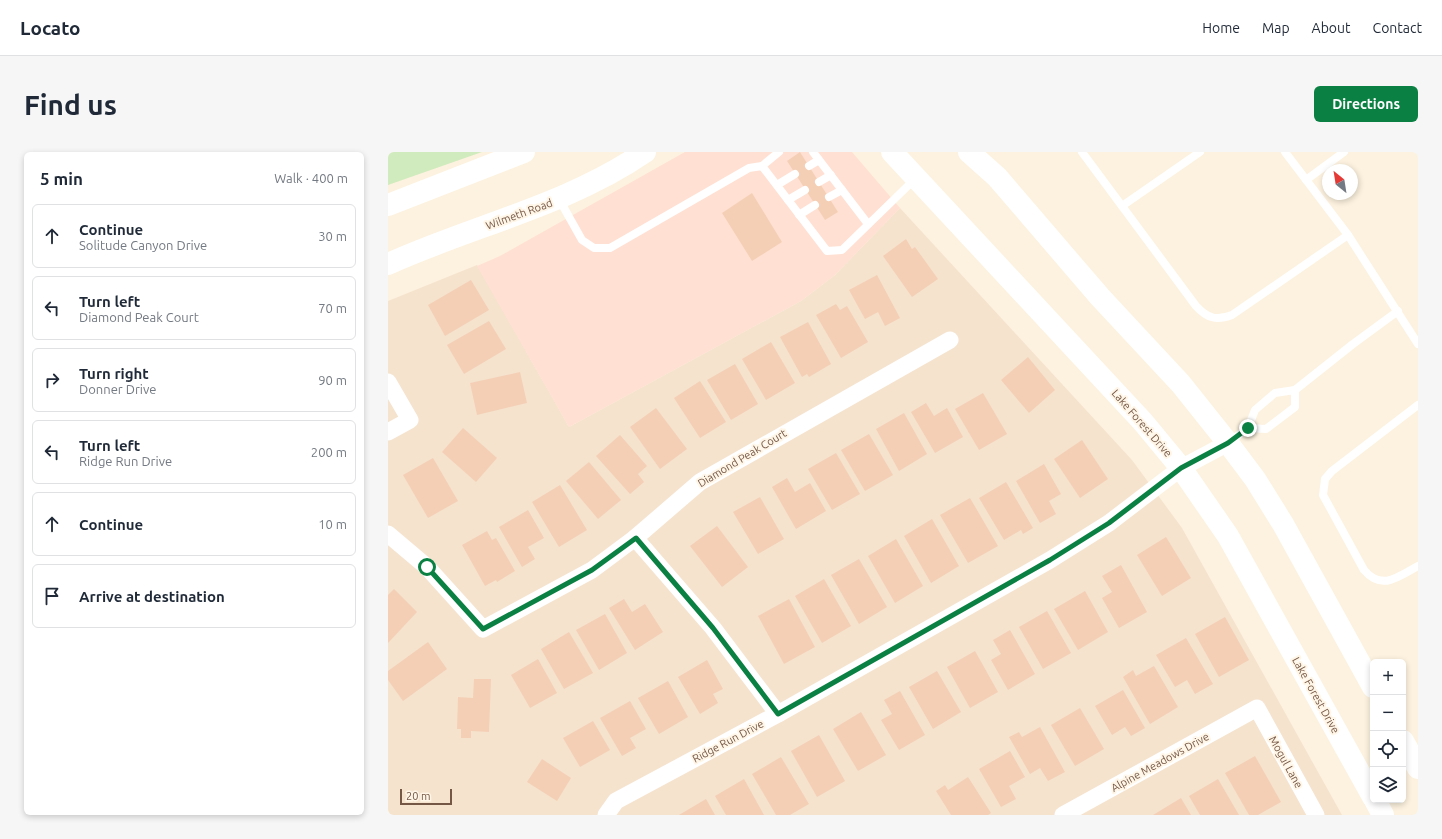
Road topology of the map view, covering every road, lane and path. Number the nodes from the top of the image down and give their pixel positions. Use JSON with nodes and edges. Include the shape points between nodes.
{"nodes":[{"id":1,"x":524,"y":152,"type":"edge"},
{"id":2,"x":645,"y":152,"type":"edge"},
{"id":3,"x":779,"y":152,"type":"edge"},
{"id":4,"x":813,"y":152,"type":"edge"},
{"id":5,"x":892,"y":152,"type":"edge"},
{"id":6,"x":969,"y":152,"type":"edge"},
{"id":7,"x":1082,"y":152,"type":"edge"},
{"id":8,"x":1200,"y":152,"type":"edge"},
{"id":9,"x":1285,"y":152,"type":"edge"},
{"id":10,"x":1344,"y":152,"type":"edge"},
{"id":11,"x":819,"y":160,"type":"junction"},
{"id":12,"x":762,"y":166,"type":"junction"},
{"id":13,"x":809,"y":166,"type":"dead end"},
{"id":14,"x":795,"y":174,"type":"dead end"},
{"id":15,"x":831,"y":175,"type":"junction"},
{"id":16,"x":916,"y":178,"type":"junction"},
{"id":17,"x":1306,"y":180,"type":"junction"},
{"id":18,"x":819,"y":182,"type":"dead end"},
{"id":19,"x":777,"y":185,"type":"junction"},
{"id":20,"x":805,"y":190,"type":"dead end"},
{"id":21,"x":842,"y":190,"type":"junction"},
{"id":22,"x":829,"y":198,"type":"dead end"},
{"id":23,"x":559,"y":199,"type":"junction"},
{"id":24,"x":788,"y":200,"type":"junction"},
{"id":25,"x":388,"y":205,"type":"edge"},
{"id":26,"x":815,"y":205,"type":"dead end"},
{"id":27,"x":1122,"y":206,"type":"junction"},
{"id":28,"x":799,"y":215,"type":"junction"},
{"id":29,"x":868,"y":224,"type":"junction"},
{"id":30,"x":1348,"y":235,"type":"junction"},
{"id":31,"x":388,"y":264,"type":"edge"},
{"id":32,"x":1398,"y":311,"type":"junction"},
{"id":33,"x":950,"y":340,"type":"dead end"},
{"id":34,"x":1418,"y":344,"type":"edge"},
{"id":35,"x":388,"y":382,"type":"edge"},
{"id":36,"x":1295,"y":390,"type":"junction"},
{"id":37,"x":1418,"y":406,"type":"edge"},
{"id":38,"x":1248,"y":428,"type":"junction"},
{"id":39,"x":388,"y":432,"type":"edge"},
{"id":40,"x":1228,"y":443,"type":"junction"},
{"id":41,"x":1181,"y":468,"type":"junction"},
{"id":42,"x":388,"y":534,"type":"edge"},
{"id":43,"x":636,"y":538,"type":"junction"},
{"id":44,"x":1418,"y":566,"type":"edge"},
{"id":45,"x":1370,"y":682,"type":"edge"},
{"id":46,"x":1257,"y":708,"type":"joint"},
{"id":47,"x":778,"y":714,"type":"junction"},
{"id":48,"x":1406,"y":746,"type":"edge"},
{"id":49,"x":1418,"y":768,"type":"edge"},
{"id":50,"x":1370,"y":792,"type":"edge"},
{"id":51,"x":1377,"y":803,"type":"edge"},
{"id":52,"x":606,"y":815,"type":"edge"},
{"id":53,"x":1063,"y":815,"type":"edge"},
{"id":54,"x":1316,"y":815,"type":"edge"},
{"id":55,"x":1383,"y":815,"type":"edge"}],
"edges":[{"from":1,"to":25,"type":"main road"},
{"from":2,"to":23,"type":"main road","name":"Wilmeth Road","via":[[597,182]]},
{"from":3,"to":12,"type":"lane"},
{"from":4,"to":11,"type":"lane"},
{"from":5,"to":16,"type":"main road","name":"Lake Forest Drive"},
{"from":6,"to":40,"type":"main road","via":[[997,178],[1100,297],[1181,384]]},
{"from":7,"to":27,"type":"lane"},
{"from":8,"to":27,"type":"lane"},
{"from":9,"to":17,"type":"lane"},
{"from":10,"to":17,"type":"lane"},
{"from":11,"to":13,"type":"lane"},
{"from":11,"to":15,"type":"lane"},
{"from":12,"to":19,"type":"lane"},
{"from":12,"to":23,"type":"lane","via":[[749,168],[610,248],[594,248],[582,240]]},
{"from":14,"to":19,"type":"lane"},
{"from":15,"to":18,"type":"lane"},
{"from":15,"to":21,"type":"lane"},
{"from":16,"to":29,"type":"lane"},
{"from":16,"to":41,"type":"main road","name":"Lake Forest Drive","via":[[1143,422]]},
{"from":17,"to":30,"type":"lane"},
{"from":19,"to":24,"type":"lane"},
{"from":20,"to":24,"type":"lane"},
{"from":21,"to":22,"type":"lane"},
{"from":21,"to":29,"type":"lane"},
{"from":23,"to":31,"type":"main road","name":"Wilmeth Road"},
{"from":24,"to":28,"type":"lane"},
{"from":26,"to":28,"type":"lane"},
{"from":27,"to":30,"type":"lane","via":[[1196,306],[1212,319],[1232,315]]},
{"from":28,"to":29,"type":"lane","via":[[827,251],[842,250]]},
{"from":30,"to":32,"type":"lane"},
{"from":32,"to":34,"type":"lane"},
{"from":32,"to":36,"type":"lane"},
{"from":33,"to":43,"type":"street","name":"Diamond Peak Court","via":[[700,482]]},
{"from":35,"to":39,"type":"street","via":[[410,420]]},
{"from":36,"to":38,"type":"lane","via":[[1275,393],[1255,410]]},
{"from":36,"to":38,"type":"lane","via":[[1295,407],[1266,429]]},
{"from":37,"to":44,"type":"lane","via":[[1332,471],[1325,479],[1322,495],[1370,578],[1387,581]]},
{"from":38,"to":40,"type":"lane"},
{"from":40,"to":41,"type":"street","name":"Ridge Run Drive"},
{"from":40,"to":45,"type":"main road","via":[[1255,479],[1283,524]]},
{"from":41,"to":47,"type":"street","name":"Ridge Run Drive","via":[[1109,523],[1050,560]]},
{"from":41,"to":50,"type":"main road","name":"Lake Forest Drive","via":[[1228,536]]},
{"from":42,"to":43,"type":"street","name":"Diamond Peak Court","via":[[427,567],[483,629],[592,570]]},
{"from":43,"to":47,"type":"street","via":[[713,628]]},
{"from":46,"to":53,"type":"street","name":"Alpine Meadows Drive"},
{"from":46,"to":54,"type":"street","name":"Mogul Lane"},
{"from":47,"to":52,"type":"street","name":"Ridge Run Drive","via":[[616,801]]},
{"from":48,"to":49,"type":"main road"},
{"from":51,"to":55,"type":"main road"}]}
